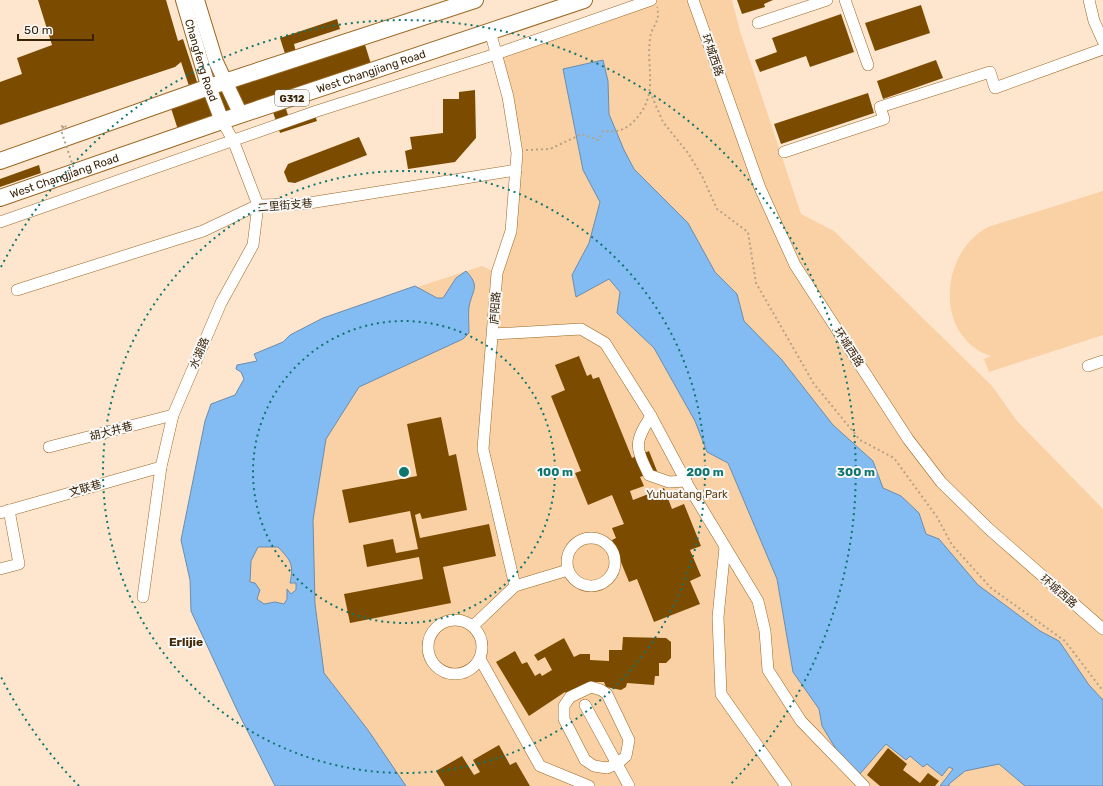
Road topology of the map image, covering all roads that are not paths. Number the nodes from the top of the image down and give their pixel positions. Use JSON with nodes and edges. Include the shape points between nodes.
{"nodes":[{"id":1,"x":183,"y":0,"type":"edge"},
{"id":2,"x":197,"y":0,"type":"edge"},
{"id":3,"x":584,"y":0,"type":"edge"},
{"id":4,"x":693,"y":0,"type":"edge"},
{"id":5,"x":828,"y":0,"type":"edge"},
{"id":6,"x":845,"y":0,"type":"edge"},
{"id":7,"x":1089,"y":0,"type":"edge"},
{"id":8,"x":466,"y":1,"type":"edge"},
{"id":9,"x":654,"y":3,"type":"edge"},
{"id":10,"x":1098,"y":20,"type":"edge"},
{"id":11,"x":758,"y":23,"type":"dead end"},
{"id":12,"x":490,"y":31,"type":"junction"},
{"id":13,"x":1103,"y":41,"type":"edge"},
{"id":14,"x":1103,"y":49,"type":"edge"},
{"id":15,"x":496,"y":54,"type":"junction"},
{"id":16,"x":868,"y":65,"type":"dead end"},
{"id":17,"x":224,"y":79,"type":"junction"},
{"id":18,"x":208,"y":84,"type":"junction"},
{"id":19,"x":241,"y":115,"type":"junction"},
{"id":20,"x":222,"y":121,"type":"junction"},
{"id":21,"x":233,"y":140,"type":"junction"},
{"id":22,"x":784,"y":152,"type":"dead end"},
{"id":23,"x":0,"y":153,"type":"edge"},
{"id":24,"x":0,"y":161,"type":"edge"},
{"id":25,"x":516,"y":170,"type":"junction"},
{"id":26,"x":0,"y":198,"type":"edge"},
{"id":27,"x":258,"y":205,"type":"junction"},
{"id":28,"x":0,"y":222,"type":"edge"},
{"id":29,"x":17,"y":290,"type":"dead end"},
{"id":30,"x":493,"y":334,"type":"junction"},
{"id":31,"x":1103,"y":361,"type":"edge"},
{"id":32,"x":1088,"y":366,"type":"dead end"},
{"id":33,"x":173,"y":414,"type":"junction"},
{"id":34,"x":651,"y":416,"type":"junction"},
{"id":35,"x":48,"y":447,"type":"dead end"},
{"id":36,"x":161,"y":467,"type":"junction"},
{"id":37,"x":686,"y":481,"type":"junction"},
{"id":38,"x":4,"y":511,"type":"edge"},
{"id":39,"x":725,"y":547,"type":"junction"},
{"id":40,"x":0,"y":570,"type":"edge"},
{"id":41,"x":568,"y":570,"type":"junction"},
{"id":42,"x":515,"y":586,"type":"junction"},
{"id":43,"x":143,"y":598,"type":"dead end"},
{"id":44,"x":473,"y":626,"type":"junction"},
{"id":45,"x":1103,"y":630,"type":"edge"},
{"id":46,"x":480,"y":658,"type":"junction"},
{"id":47,"x":585,"y":704,"type":"dead end"},
{"id":48,"x":617,"y":764,"type":"junction"},
{"id":49,"x":589,"y":786,"type":"edge"},
{"id":50,"x":629,"y":786,"type":"edge"},
{"id":51,"x":786,"y":786,"type":"edge"},
{"id":52,"x":864,"y":786,"type":"edge"}],
"edges":[{"from":1,"to":18,"type":"main road","name":"Changfeng Road"},
{"from":2,"to":17,"type":"main road","name":"Changfeng Road","via":[[216,62]]},
{"from":3,"to":12,"type":"highway","name":"West Changjiang Road","number":"G312"},
{"from":4,"to":45,"type":"street","name":"环城西路","via":[[760,188],[795,265],[908,439],[941,482],[979,520]]},
{"from":5,"to":11,"type":"street"},
{"from":6,"to":16,"type":"street"},
{"from":7,"to":10,"type":"street"},
{"from":8,"to":17,"type":"highway"},
{"from":9,"to":15,"type":"street"},
{"from":10,"to":13,"type":"street"},
{"from":12,"to":15,"type":"street","name":"庐阳路"},
{"from":12,"to":19,"type":"highway","name":"West Changjiang Road","number":"G312"},
{"from":14,"to":22,"type":"street","via":[[995,88],[990,72],[880,106],[884,120]]},
{"from":15,"to":21,"type":"street"},
{"from":15,"to":25,"type":"street","name":"庐阳路","via":[[508,97],[517,153]]},
{"from":17,"to":18,"type":"highway"},
{"from":17,"to":19,"type":"main road","name":"Changfeng Road"},
{"from":18,"to":20,"type":"main road","name":"Changfeng Road"},
{"from":18,"to":23,"type":"street"},
{"from":18,"to":24,"type":"highway"},
{"from":19,"to":20,"type":"highway","name":"West Changjiang Road","number":"G312"},
{"from":20,"to":21,"type":"street","name":"水湖路"},
{"from":20,"to":26,"type":"highway","name":"West Changjiang Road","number":"G312"},
{"from":21,"to":27,"type":"street","name":"水湖路"},
{"from":21,"to":28,"type":"street"},
{"from":25,"to":27,"type":"street","name":"二里街支巷","via":[[303,204]]},
{"from":25,"to":30,"type":"street","name":"庐阳路","via":[[511,231],[497,273]]},
{"from":27,"to":29,"type":"street","name":"二里街支巷","via":[[203,231]]},
{"from":27,"to":33,"type":"street","name":"水湖路","via":[[252,244],[221,303]]},
{"from":30,"to":34,"type":"street","via":[[581,329],[605,343]]},
{"from":30,"to":42,"type":"street","name":"庐阳路","via":[[483,449]]},
{"from":31,"to":32,"type":"street"},
{"from":33,"to":35,"type":"street","name":"胡大井巷"},
{"from":33,"to":36,"type":"street","name":"水湖路"},
{"from":34,"to":37,"type":"street"},
{"from":34,"to":37,"type":"street","via":[[639,436],[639,454],[649,475],[669,482]]},
{"from":36,"to":38,"type":"street","name":"文联巷"},
{"from":36,"to":43,"type":"street","name":"水湖路"},
{"from":37,"to":39,"type":"street"},
{"from":38,"to":40,"type":"street","name":"文联巷","via":[[19,564]]},
{"from":39,"to":51,"type":"street","via":[[718,617],[721,694]]},
{"from":39,"to":52,"type":"street","via":[[758,601],[765,631],[768,670],[801,720]]},
{"from":41,"to":41,"type":"street","via":[[568,554],[577,542],[592,538],[600,540],[612,551],[614,566],[607,579],[600,584],[593,586],[578,582]]},
{"from":41,"to":42,"type":"street"},
{"from":42,"to":44,"type":"street"},
{"from":44,"to":46,"type":"street","via":[[482,641]]},
{"from":44,"to":46,"type":"street","via":[[457,620],[448,621],[434,631],[429,648],[435,664],[450,673],[467,671],[475,666]]},
{"from":46,"to":49,"type":"street","via":[[540,766]]},
{"from":47,"to":48,"type":"street"},
{"from":48,"to":48,"type":"street","via":[[607,768],[594,766],[585,760],[564,719],[564,706],[570,697],[591,687],[607,694],[629,740],[626,756]]},
{"from":48,"to":50,"type":"street"}]}
